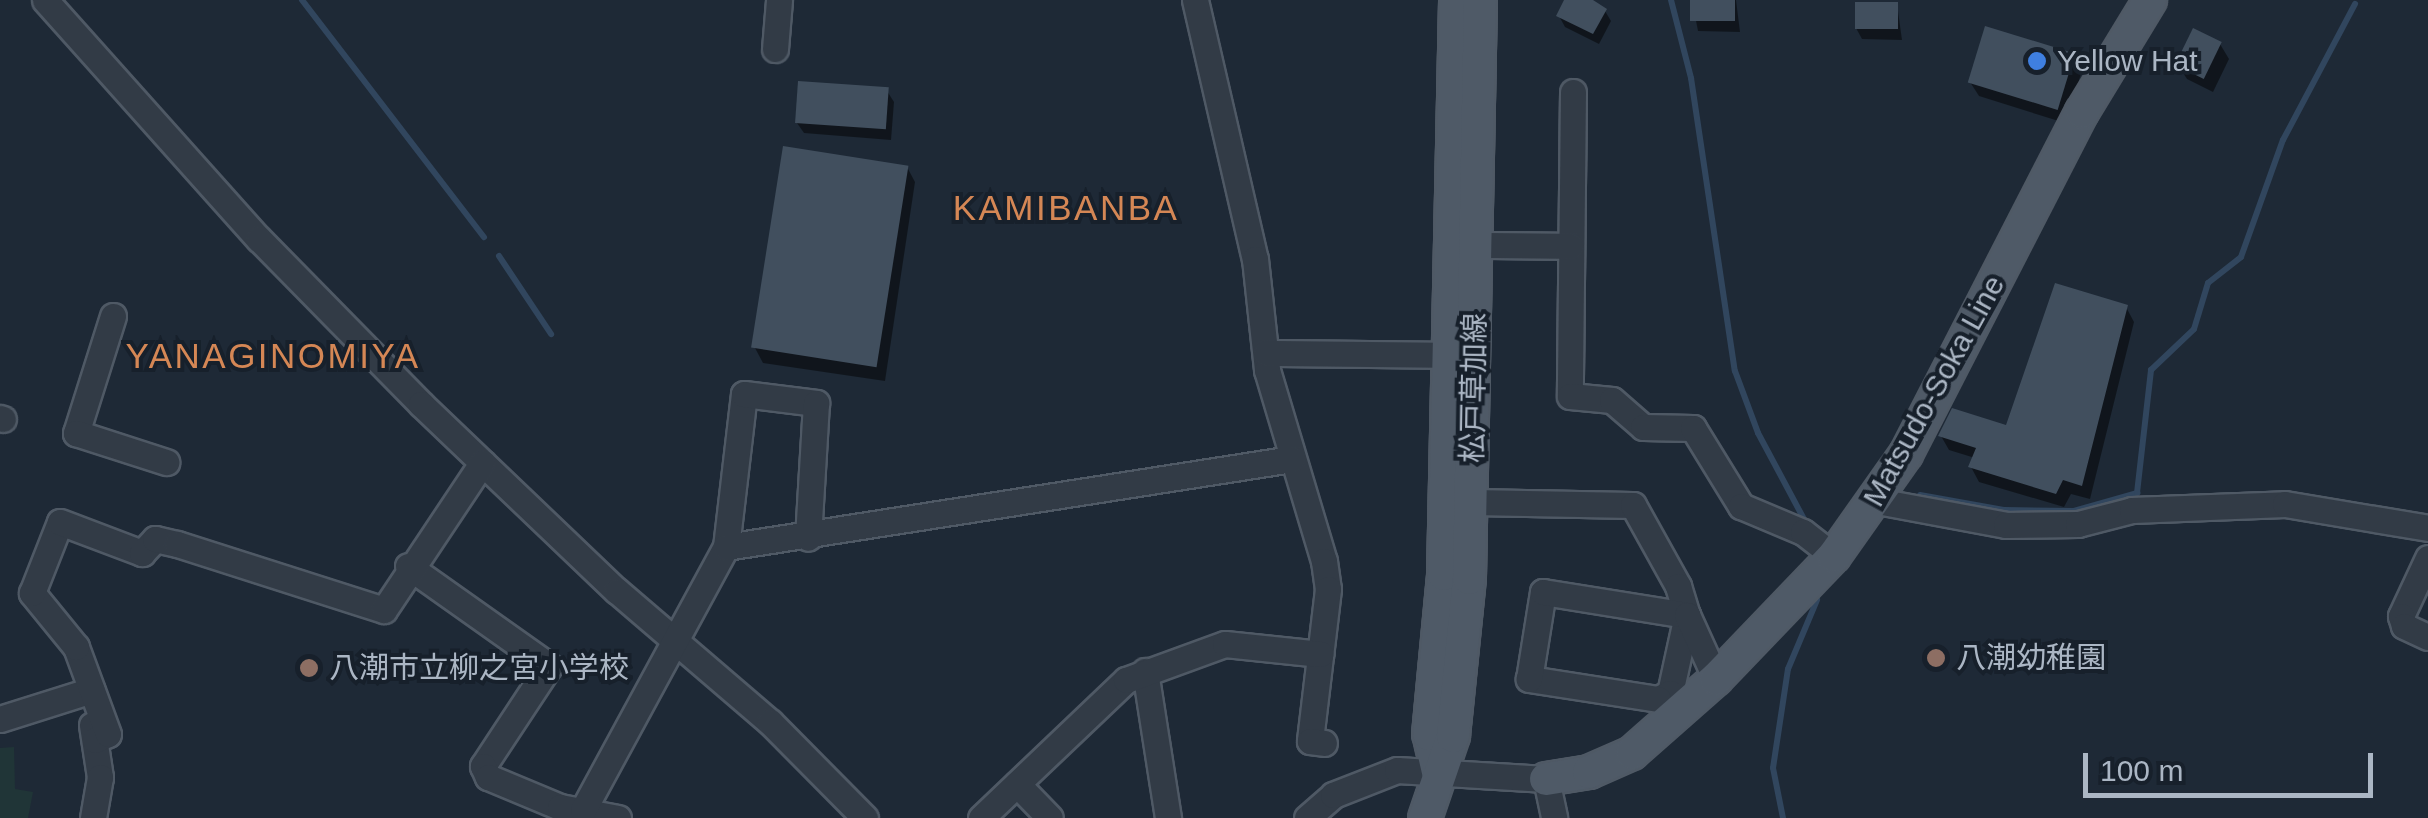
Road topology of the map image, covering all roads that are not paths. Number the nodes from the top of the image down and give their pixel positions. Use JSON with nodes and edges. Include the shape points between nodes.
{"nodes":[{"id":1,"x":45,"y":0,"type":"edge"},
{"id":2,"x":779,"y":0,"type":"edge"},
{"id":3,"x":1194,"y":0,"type":"edge"},
{"id":4,"x":1456,"y":0,"type":"edge"},
{"id":5,"x":1480,"y":0,"type":"edge"},
{"id":6,"x":2150,"y":0,"type":"edge"},
{"id":7,"x":775,"y":49,"type":"dead end"},
{"id":8,"x":1573,"y":92,"type":"dead end"},
{"id":9,"x":1477,"y":245,"type":"junction"},
{"id":10,"x":1572,"y":246,"type":"junction"},
{"id":11,"x":113,"y":316,"type":"dead end"},
{"id":12,"x":1266,"y":353,"type":"junction"},
{"id":13,"x":1449,"y":356,"type":"junction"},
{"id":14,"x":1292,"y":459,"type":"junction"},
{"id":15,"x":166,"y":462,"type":"dead end"},
{"id":16,"x":482,"y":463,"type":"junction"},
{"id":17,"x":1876,"y":501,"type":"junction"},
{"id":18,"x":1472,"y":502,"type":"junction"},
{"id":19,"x":2428,"y":528,"type":"edge"},
{"id":20,"x":808,"y":538,"type":"junction"},
{"id":21,"x":726,"y":547,"type":"junction"},
{"id":22,"x":1834,"y":556,"type":"junction"},
{"id":23,"x":2428,"y":558,"type":"edge"},
{"id":24,"x":408,"y":566,"type":"junction"},
{"id":25,"x":1687,"y":614,"type":"junction"},
{"id":26,"x":2428,"y":636,"type":"edge"},
{"id":27,"x":672,"y":642,"type":"junction"},
{"id":28,"x":1320,"y":654,"type":"junction"},
{"id":29,"x":1145,"y":672,"type":"junction"},
{"id":30,"x":1716,"y":679,"type":"junction"},
{"id":31,"x":88,"y":691,"type":"junction"},
{"id":32,"x":0,"y":719,"type":"edge"},
{"id":33,"x":1324,"y":743,"type":"dead end"},
{"id":34,"x":1438,"y":772,"type":"junction"},
{"id":35,"x":1546,"y":780,"type":"junction"},
{"id":36,"x":1017,"y":784,"type":"junction"},
{"id":37,"x":583,"y":810,"type":"junction"},
{"id":38,"x":93,"y":818,"type":"edge"},
{"id":39,"x":618,"y":818,"type":"edge"},
{"id":40,"x":865,"y":818,"type":"edge"},
{"id":41,"x":981,"y":818,"type":"edge"},
{"id":42,"x":1050,"y":818,"type":"edge"},
{"id":43,"x":1168,"y":818,"type":"edge"},
{"id":44,"x":1307,"y":818,"type":"edge"},
{"id":45,"x":1425,"y":818,"type":"edge"},
{"id":46,"x":1554,"y":818,"type":"edge"}],
"edges":[{"from":1,"to":16,"type":"street","via":[[259,239]]},
{"from":2,"to":7,"type":"street"},
{"from":3,"to":12,"type":"street","via":[[1254,259]]},
{"from":4,"to":13,"type":"main road","name":"松戸草加線"},
{"from":5,"to":9,"type":"main road","name":"松戸草加線"},
{"from":6,"to":17,"type":"main road","name":"Matsudo-Soka Line","via":[[2082,112]]},
{"from":8,"to":10,"type":"street"},
{"from":9,"to":10,"type":"street"},
{"from":9,"to":18,"type":"main road","name":"松戸草加線"},
{"from":10,"to":22,"type":"street","via":[[1570,396],[1612,400],[1644,426],[1693,428],[1741,506],[1803,532]]},
{"from":11,"to":15,"type":"street","via":[[76,434]]},
{"from":12,"to":13,"type":"street"},
{"from":12,"to":14,"type":"street"},
{"from":13,"to":34,"type":"main road","name":"松戸草加線","via":[[1444,574],[1430,734]]},
{"from":14,"to":20,"type":"street"},
{"from":14,"to":28,"type":"street","via":[[1324,561]]},
{"from":16,"to":24,"type":"street"},
{"from":16,"to":27,"type":"street"},
{"from":17,"to":19,"type":"street","via":[[2006,525],[2078,524],[2132,510],[2285,504]]},
{"from":17,"to":22,"type":"main road","name":"Matsudo-Soka Line"},
{"from":18,"to":25,"type":"street","via":[[1634,505]]},
{"from":18,"to":34,"type":"main road","name":"松戸草加線","via":[[1463,670],[1453,736]]},
{"from":20,"to":21,"type":"street"},
{"from":20,"to":21,"type":"street","via":[[816,404],[744,394]]},
{"from":21,"to":27,"type":"street"},
{"from":22,"to":30,"type":"main road","name":"Matsudo-Soka Line"},
{"from":23,"to":26,"type":"street","via":[[2401,616],[2404,626]]},
{"from":24,"to":31,"type":"street","via":[[384,610],[177,544],[155,540],[142,553],[60,522],[32,592],[76,648]]},
{"from":24,"to":37,"type":"street","via":[[549,666],[483,766],[488,777]]},
{"from":25,"to":25,"type":"street","via":[[1544,592],[1529,680],[1658,700],[1670,693]]},
{"from":25,"to":30,"type":"street"},
{"from":27,"to":37,"type":"street"},
{"from":27,"to":40,"type":"street","via":[[770,722]]},
{"from":28,"to":29,"type":"street","via":[[1225,644]]},
{"from":28,"to":33,"type":"street","via":[[1310,741]]},
{"from":29,"to":36,"type":"street","via":[[1126,680]]},
{"from":29,"to":43,"type":"street"},
{"from":30,"to":35,"type":"main road","name":"Matsudo-Soka Line","via":[[1632,753],[1589,772]]},
{"from":31,"to":32,"type":"street"},
{"from":31,"to":38,"type":"street","via":[[100,777]]},
{"from":34,"to":35,"type":"street"},
{"from":34,"to":44,"type":"street","via":[[1396,770],[1364,778]]},
{"from":34,"to":45,"type":"main road","name":"松戸草加線"},
{"from":35,"to":46,"type":"street"},
{"from":36,"to":41,"type":"street"},
{"from":36,"to":42,"type":"street"},
{"from":37,"to":39,"type":"street"}]}
